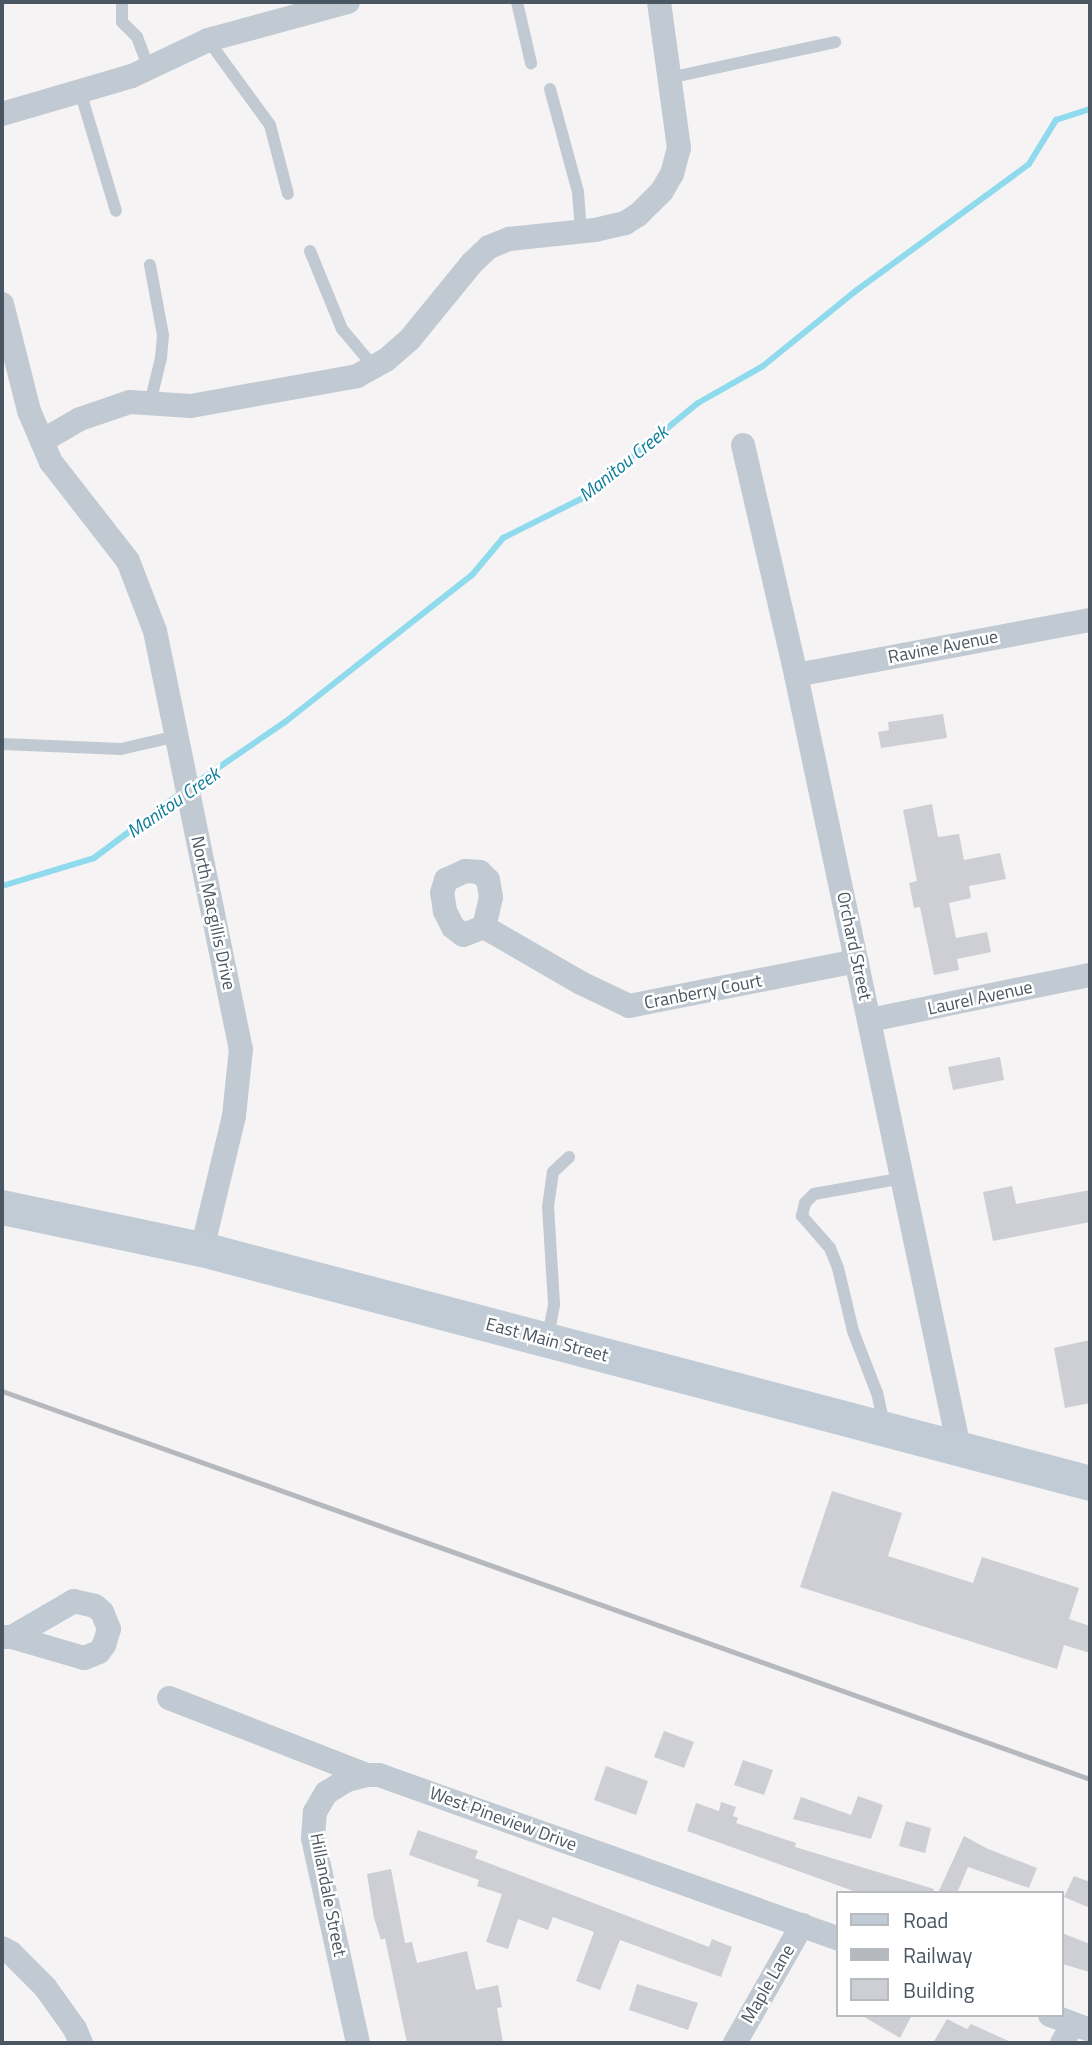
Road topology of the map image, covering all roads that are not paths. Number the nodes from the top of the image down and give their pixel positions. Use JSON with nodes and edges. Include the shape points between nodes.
{"nodes":[{"id":1,"x":122,"y":2,"type":"edge"},
{"id":2,"x":348,"y":2,"type":"edge"},
{"id":3,"x":517,"y":2,"type":"edge"},
{"id":4,"x":659,"y":2,"type":"edge"},
{"id":5,"x":208,"y":40,"type":"junction"},
{"id":6,"x":835,"y":42,"type":"dead end"},
{"id":7,"x":531,"y":63,"type":"dead end"},
{"id":8,"x":149,"y":68,"type":"junction"},
{"id":9,"x":550,"y":89,"type":"dead end"},
{"id":10,"x":671,"y":89,"type":"junction"},
{"id":11,"x":80,"y":91,"type":"junction"},
{"id":12,"x":2,"y":114,"type":"edge"},
{"id":13,"x":288,"y":194,"type":"dead end"},
{"id":14,"x":116,"y":211,"type":"dead end"},
{"id":15,"x":581,"y":232,"type":"junction"},
{"id":16,"x":310,"y":251,"type":"dead end"},
{"id":17,"x":149,"y":265,"type":"dead end"},
{"id":18,"x":2,"y":304,"type":"edge"},
{"id":19,"x":374,"y":367,"type":"junction"},
{"id":20,"x":150,"y":403,"type":"junction"},
{"id":21,"x":42,"y":441,"type":"junction"},
{"id":22,"x":743,"y":444,"type":"dead end"},
{"id":23,"x":1090,"y":620,"type":"edge"},
{"id":24,"x":796,"y":675,"type":"junction"},
{"id":25,"x":177,"y":736,"type":"junction"},
{"id":26,"x":2,"y":744,"type":"edge"},
{"id":27,"x":484,"y":927,"type":"dead end"},
{"id":28,"x":857,"y":961,"type":"junction"},
{"id":29,"x":1090,"y":975,"type":"edge"},
{"id":30,"x":870,"y":1020,"type":"junction"},
{"id":31,"x":569,"y":1157,"type":"dead end"},
{"id":32,"x":903,"y":1178,"type":"junction"},
{"id":33,"x":2,"y":1207,"type":"edge"},
{"id":34,"x":202,"y":1250,"type":"junction"},
{"id":35,"x":547,"y":1340,"type":"junction"},
{"id":36,"x":885,"y":1429,"type":"junction"},
{"id":37,"x":958,"y":1448,"type":"junction"},
{"id":38,"x":1090,"y":1483,"type":"edge"},
{"id":39,"x":169,"y":1698,"type":"dead end"},
{"id":40,"x":367,"y":1775,"type":"junction"},
{"id":41,"x":802,"y":1925,"type":"junction"},
{"id":42,"x":836,"y":1937,"type":"edge"},
{"id":43,"x":2,"y":1948,"type":"edge"},
{"id":44,"x":81,"y":2043,"type":"edge"},
{"id":45,"x":358,"y":2043,"type":"edge"},
{"id":46,"x":735,"y":2043,"type":"edge"}],
"edges":[{"from":1,"to":8,"type":"lane","via":[[122,22],[137,37]]},
{"from":2,"to":5,"type":"street"},
{"from":3,"to":7,"type":"lane"},
{"from":4,"to":10,"type":"street"},
{"from":5,"to":8,"type":"street"},
{"from":5,"to":13,"type":"lane","via":[[270,125]]},
{"from":6,"to":10,"type":"lane"},
{"from":8,"to":11,"type":"street"},
{"from":9,"to":15,"type":"lane","via":[[578,192]]},
{"from":10,"to":15,"type":"street","via":[[679,148],[662,191],[625,223]]},
{"from":11,"to":12,"type":"street"},
{"from":11,"to":14,"type":"lane"},
{"from":15,"to":19,"type":"street","via":[[509,239],[489,247],[410,339]]},
{"from":16,"to":19,"type":"lane","via":[[342,329]]},
{"from":17,"to":20,"type":"lane","via":[[163,335]]},
{"from":18,"to":21,"type":"street","name":"North Macgillis Drive","via":[[29,411]]},
{"from":19,"to":20,"type":"street","via":[[357,376],[191,406]]},
{"from":20,"to":21,"type":"street","via":[[109,407]]},
{"from":21,"to":25,"type":"street","name":"North Macgillis Drive","via":[[51,462],[128,561],[155,631]]},
{"from":22,"to":24,"type":"street","name":"Orchard Street"},
{"from":23,"to":24,"type":"street","name":"Ravine Avenue"},
{"from":24,"to":28,"type":"street","name":"Orchard Street"},
{"from":25,"to":26,"type":"lane","via":[[121,749]]},
{"from":25,"to":34,"type":"street","name":"North Macgillis Drive","via":[[241,1049],[234,1116]]},
{"from":27,"to":28,"type":"street","name":"Cranberry Court","via":[[629,1006]]},
{"from":28,"to":30,"type":"street","name":"Orchard Street"},
{"from":29,"to":30,"type":"street","name":"Laurel Avenue"},
{"from":30,"to":32,"type":"street","name":"Orchard Street"},
{"from":31,"to":35,"type":"lane","via":[[553,1172],[548,1208],[554,1304]]},
{"from":32,"to":36,"type":"lane","via":[[814,1194],[805,1203],[802,1216],[830,1248],[838,1268]]},
{"from":32,"to":37,"type":"street","name":"Orchard Street"},
{"from":33,"to":34,"type":"main road","name":"East Main Street"},
{"from":34,"to":35,"type":"main road","name":"East Main Street"},
{"from":35,"to":36,"type":"main road","name":"East Main Street"},
{"from":36,"to":37,"type":"main road","name":"East Main Street"},
{"from":37,"to":38,"type":"main road","name":"East Main Street"},
{"from":39,"to":40,"type":"street","name":"West Pineview Drive"},
{"from":40,"to":41,"type":"street","name":"West Pineview Drive","via":[[379,1775]]},
{"from":40,"to":45,"type":"street","name":"Hillandale Street","via":[[326,1793],[315,1812],[313,1838]]},
{"from":41,"to":42,"type":"street","name":"West Pineview Drive"},
{"from":41,"to":46,"type":"street","name":"Maple Lane"},
{"from":43,"to":44,"type":"street","via":[[45,1987]]}]}
